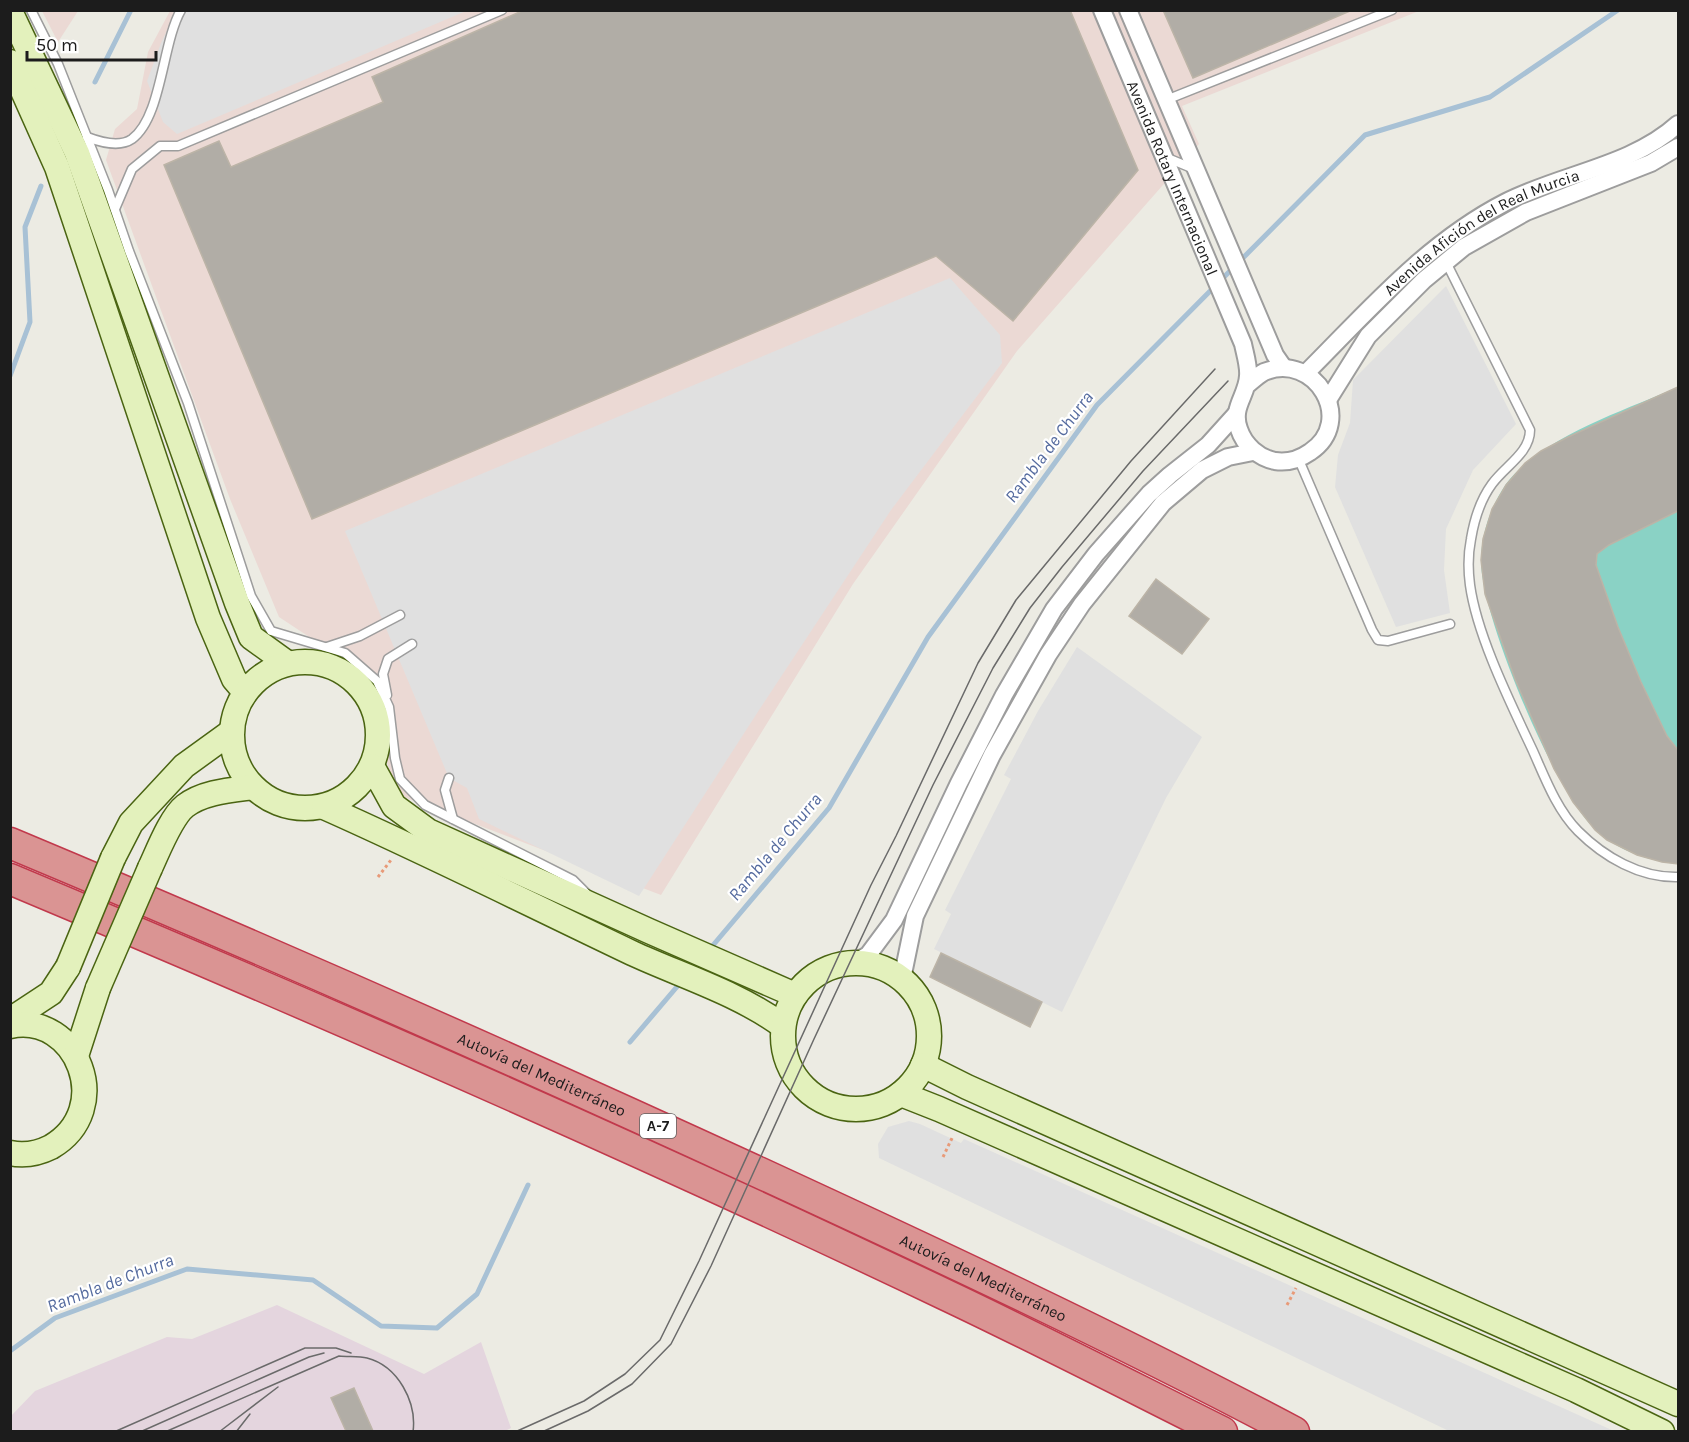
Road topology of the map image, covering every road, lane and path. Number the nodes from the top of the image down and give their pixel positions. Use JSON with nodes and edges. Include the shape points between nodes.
{"nodes":[{"id":1,"x":31,"y":10,"type":"edge"},
{"id":2,"x":181,"y":10,"type":"edge"},
{"id":3,"x":501,"y":10,"type":"edge"},
{"id":4,"x":1102,"y":10,"type":"edge"},
{"id":5,"x":1128,"y":10,"type":"edge"},
{"id":6,"x":1392,"y":10,"type":"edge"},
{"id":7,"x":10,"y":11,"type":"edge"},
{"id":8,"x":10,"y":62,"type":"edge"},
{"id":9,"x":1166,"y":100,"type":"junction"},
{"id":10,"x":1678,"y":124,"type":"edge"},
{"id":11,"x":87,"y":137,"type":"junction"},
{"id":12,"x":1678,"y":147,"type":"edge"},
{"id":13,"x":1164,"y":157,"type":"junction"},
{"id":14,"x":1195,"y":169,"type":"junction"},
{"id":15,"x":115,"y":209,"type":"junction"},
{"id":16,"x":129,"y":251,"type":"junction"},
{"id":17,"x":1446,"y":262,"type":"junction"},
{"id":18,"x":151,"y":362,"type":"junction"},
{"id":19,"x":1284,"y":368,"type":"junction"},
{"id":20,"x":1306,"y":373,"type":"junction"},
{"id":21,"x":1246,"y":387,"type":"junction"},
{"id":22,"x":1328,"y":400,"type":"junction"},
{"id":23,"x":1236,"y":414,"type":"junction"},
{"id":24,"x":1253,"y":452,"type":"junction"},
{"id":25,"x":1299,"y":460,"type":"junction"},
{"id":26,"x":400,"y":615,"type":"dead end"},
{"id":27,"x":1450,"y":624,"type":"dead end"},
{"id":28,"x":412,"y":644,"type":"dead end"},
{"id":29,"x":326,"y":648,"type":"junction"},
{"id":30,"x":287,"y":663,"type":"junction"},
{"id":31,"x":245,"y":692,"type":"junction"},
{"id":32,"x":389,"y":707,"type":"junction"},
{"id":33,"x":231,"y":732,"type":"junction"},
{"id":34,"x":372,"y":766,"type":"junction"},
{"id":35,"x":449,"y":778,"type":"dead end"},
{"id":36,"x":253,"y":787,"type":"junction"},
{"id":37,"x":324,"y":807,"type":"junction"},
{"id":38,"x":453,"y":819,"type":"junction"},
{"id":39,"x":10,"y":843,"type":"edge"},
{"id":40,"x":1678,"y":878,"type":"edge"},
{"id":41,"x":10,"y":879,"type":"edge"},
{"id":42,"x":604,"y":910,"type":"junction"},
{"id":43,"x":855,"y":962,"type":"junction"},
{"id":44,"x":902,"y":979,"type":"junction"},
{"id":45,"x":795,"y":995,"type":"junction"},
{"id":46,"x":10,"y":1020,"type":"edge"},
{"id":47,"x":10,"y":1026,"type":"edge"},
{"id":48,"x":783,"y":1026,"type":"junction"},
{"id":49,"x":76,"y":1056,"type":"junction"},
{"id":50,"x":923,"y":1065,"type":"junction"},
{"id":51,"x":901,"y":1094,"type":"junction"},
{"id":52,"x":10,"y":1153,"type":"edge"},
{"id":53,"x":1678,"y":1404,"type":"edge"},
{"id":54,"x":1222,"y":1431,"type":"edge"},
{"id":55,"x":1294,"y":1431,"type":"edge"},
{"id":56,"x":1662,"y":1431,"type":"edge"}],
"edges":[{"from":1,"to":11,"type":"lane"},
{"from":2,"to":11,"type":"lane","via":[[149,117],[131,139],[116,144]]},
{"from":3,"to":15,"type":"lane","via":[[178,146],[160,146],[132,169]]},
{"from":4,"to":13,"type":"street","name":"Avenida Rotary Internacional"},
{"from":5,"to":9,"type":"street","name":"Avenida Rotary Internacional"},
{"from":6,"to":9,"type":"lane"},
{"from":7,"to":18,"type":"street","via":[[76,153]]},
{"from":8,"to":31,"type":"street","via":[[57,167],[208,618],[234,680]]},
{"from":9,"to":14,"type":"street","name":"Avenida Rotary Internacional"},
{"from":10,"to":20,"type":"street","name":"Avenida Afición del Real Murcia","via":[[1651,145],[1537,187],[1472,222],[1419,260]]},
{"from":11,"to":15,"type":"lane"},
{"from":12,"to":17,"type":"street","name":"Avenida Afición del Real Murcia","via":[[1651,163],[1526,212],[1464,247]]},
{"from":13,"to":14,"type":"lane"},
{"from":13,"to":21,"type":"street","name":"Avenida Rotary Internacional","via":[[1243,344]]},
{"from":14,"to":19,"type":"street","name":"Avenida Rotary Internacional"},
{"from":15,"to":16,"type":"lane"},
{"from":16,"to":18,"type":"lane"},
{"from":16,"to":29,"type":"lane","via":[[188,403],[251,596],[271,631]]},
{"from":17,"to":22,"type":"street","name":"Avenida Afición del Real Murcia","via":[[1368,336]]},
{"from":17,"to":40,"type":"lane","via":[[1530,430],[1524,450],[1491,485],[1471,538],[1470,586],[1487,645],[1547,782],[1576,830],[1621,864]]},
{"from":18,"to":30,"type":"street","via":[[251,637]]},
{"from":19,"to":20,"type":"street"},
{"from":19,"to":21,"type":"street","via":[[1263,372]]},
{"from":20,"to":22,"type":"street","via":[[1321,386]]},
{"from":21,"to":23,"type":"street"},
{"from":22,"to":25,"type":"street","via":[[1329,427],[1318,447]]},
{"from":23,"to":24,"type":"street","via":[[1239,430]]},
{"from":23,"to":43,"type":"street","via":[[1208,445],[1149,494],[1054,609],[958,783],[894,920],[868,955]]},
{"from":24,"to":25,"type":"street","via":[[1276,461]]},
{"from":24,"to":44,"type":"street","via":[[1202,470],[1163,503],[1082,604],[1048,655],[992,755],[915,916]]},
{"from":25,"to":27,"type":"lane","via":[[1378,640],[1388,641]]},
{"from":26,"to":29,"type":"lane"},
{"from":28,"to":32,"type":"lane","via":[[388,659],[383,674]]},
{"from":29,"to":32,"type":"lane","via":[[345,653],[376,681]]},
{"from":30,"to":31,"type":"street","via":[[263,674]]},
{"from":30,"to":34,"type":"street","via":[[310,661],[333,667],[353,680],[369,698],[377,720],[378,744]]},
{"from":31,"to":33,"type":"street","via":[[235,711]]},
{"from":32,"to":38,"type":"lane","via":[[400,779],[425,805]]},
{"from":33,"to":36,"type":"street","via":[[236,762]]},
{"from":33,"to":46,"type":"street","bridge":true,"via":[[184,766],[131,823],[68,967],[51,993]]},
{"from":34,"to":37,"type":"street","via":[[344,798]]},
{"from":34,"to":42,"type":"street","via":[[394,806],[428,831]]},
{"from":35,"to":38,"type":"lane","via":[[445,790]]},
{"from":36,"to":37,"type":"street","via":[[274,802]]},
{"from":36,"to":49,"type":"street","bridge":true,"via":[[216,792],[184,806],[166,832],[98,988]]},
{"from":37,"to":48,"type":"street","via":[[633,953],[760,1008]]},
{"from":38,"to":42,"type":"lane","via":[[573,880]]},
{"from":39,"to":55,"type":"highway","name":"Autovía del Mediterráneo","number":"A-7","via":[[599,1098],[962,1266]]},
{"from":41,"to":54,"type":"highway","name":"Autovía del Mediterráneo","number":"A-7","via":[[631,1148],[948,1296]]},
{"from":42,"to":45,"type":"street"},
{"from":43,"to":44,"type":"street","via":[[880,967]]},
{"from":43,"to":45,"type":"street","via":[[832,967],[811,978]]},
{"from":44,"to":50,"type":"street","via":[[918,997],[927,1019],[929,1042]]},
{"from":45,"to":48,"type":"street"},
{"from":47,"to":49,"type":"street","via":[[33,1026],[50,1032]]},
{"from":48,"to":51,"type":"street","via":[[783,1047],[790,1068],[802,1086],[819,1100],[839,1108],[861,1110],[882,1105]]},
{"from":49,"to":52,"type":"street","via":[[84,1078],[85,1101],[77,1123],[62,1140],[42,1152]]},
{"from":50,"to":51,"type":"street"},
{"from":50,"to":53,"type":"street"},
{"from":51,"to":56,"type":"street"}]}
